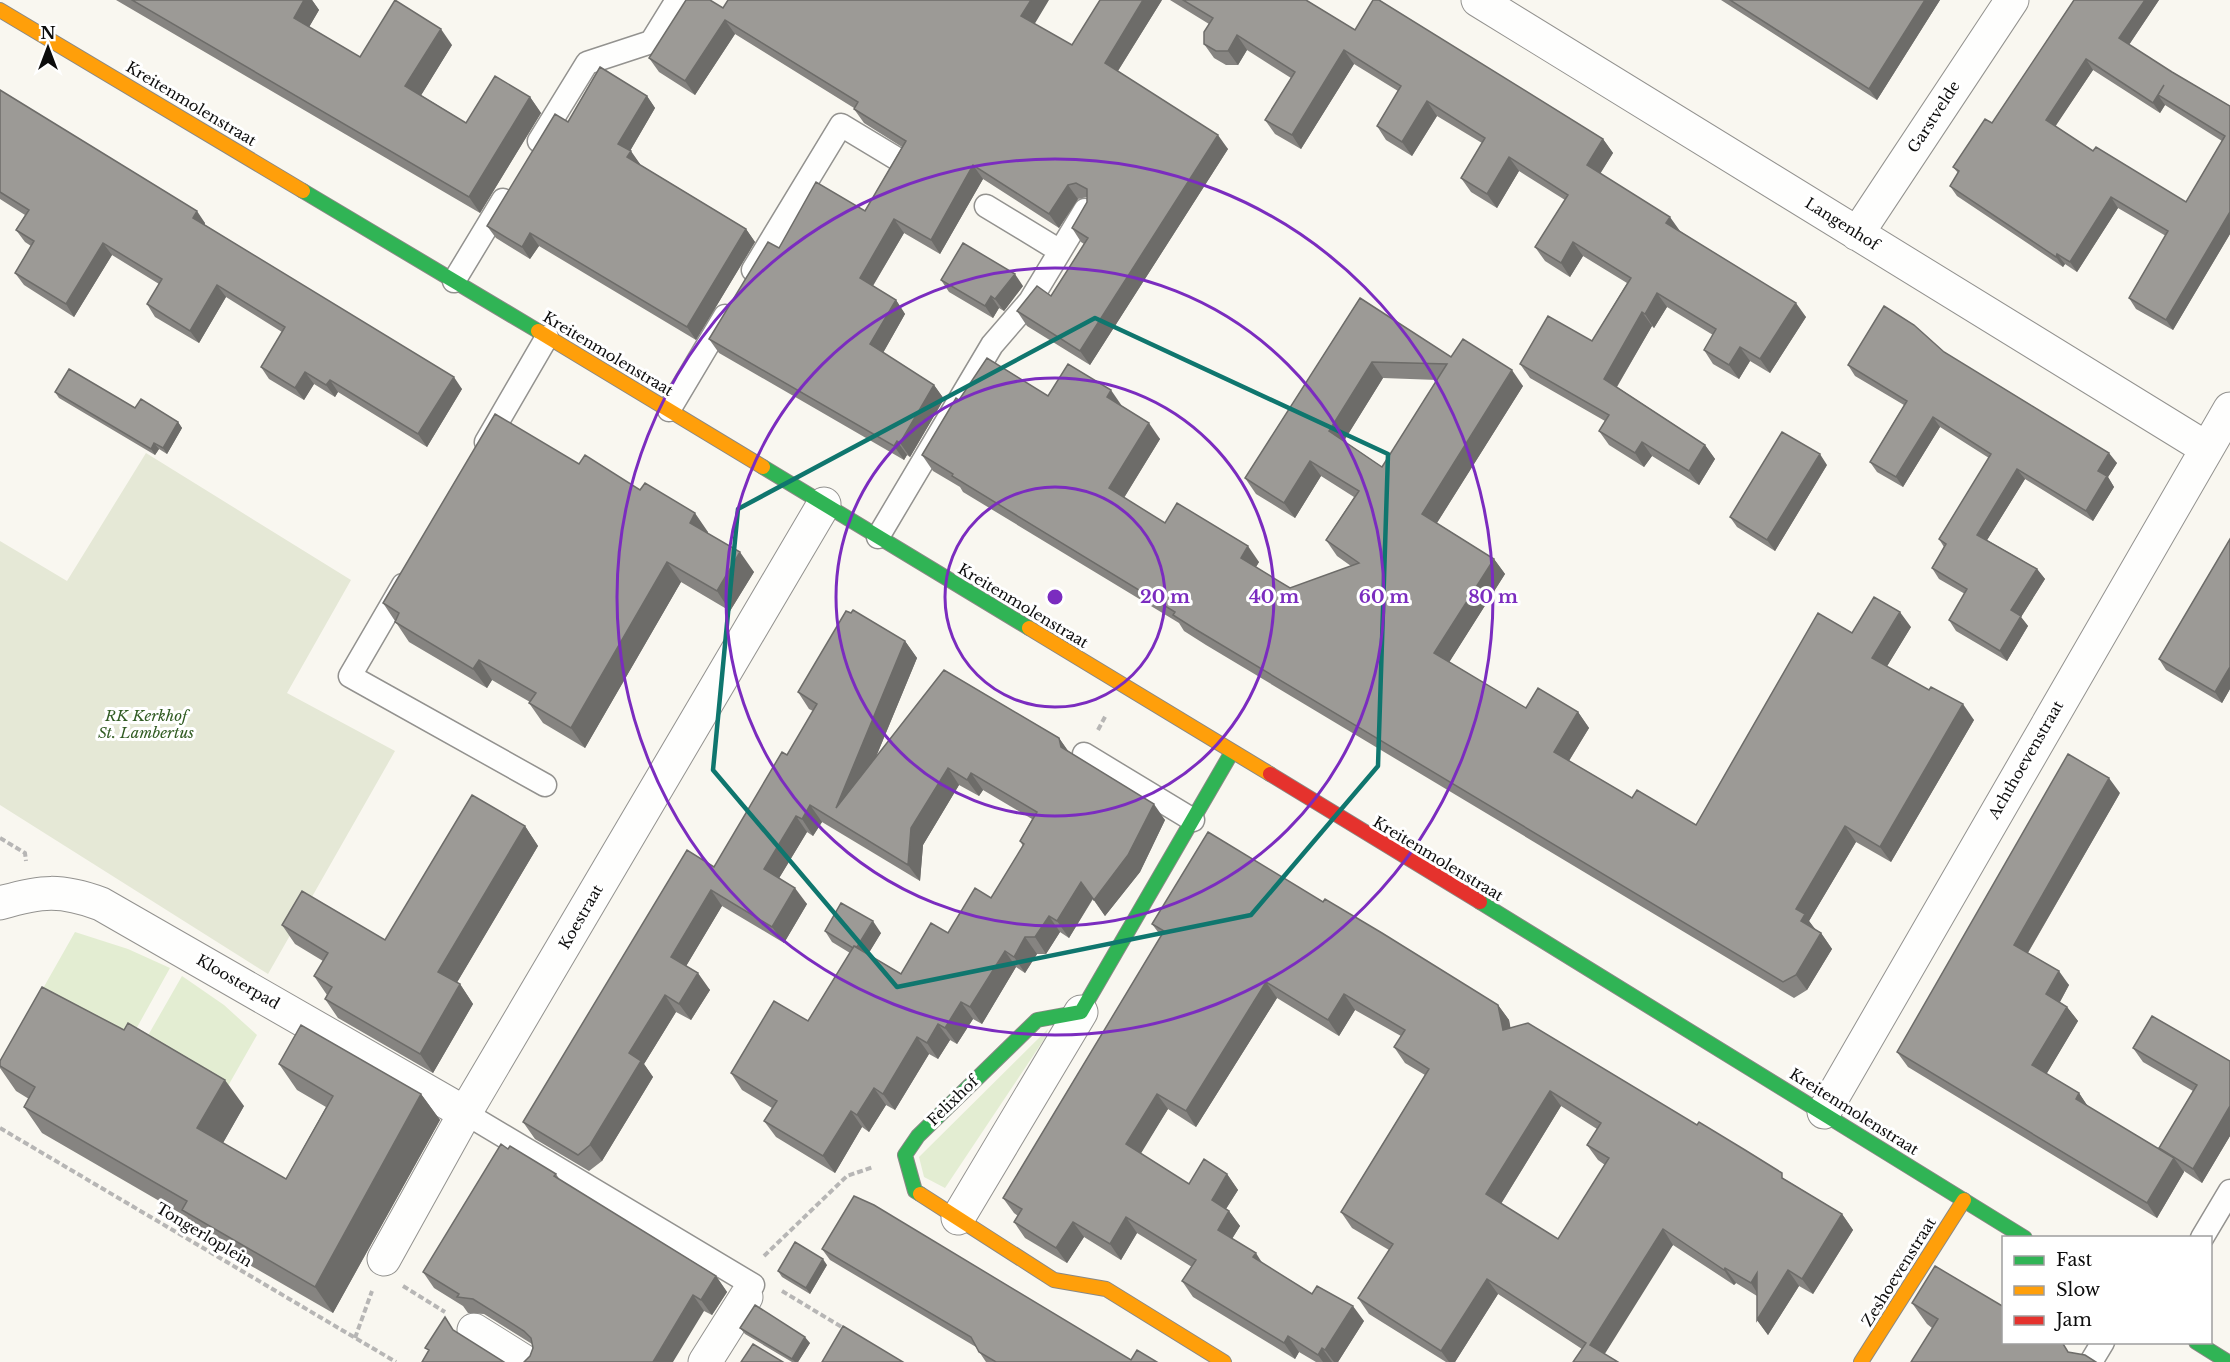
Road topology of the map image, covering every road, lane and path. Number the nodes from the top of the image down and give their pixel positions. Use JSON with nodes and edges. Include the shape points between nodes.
{"nodes":[{"id":1,"x":677,"y":0,"type":"edge"},
{"id":2,"x":1478,"y":0,"type":"edge"},
{"id":3,"x":2012,"y":0,"type":"edge"},
{"id":4,"x":0,"y":10,"type":"edge"},
{"id":5,"x":899,"y":160,"type":"edge"},
{"id":6,"x":526,"y":162,"type":"edge"},
{"id":7,"x":514,"y":182,"type":"edge"},
{"id":8,"x":986,"y":206,"type":"dead end"},
{"id":9,"x":1085,"y":210,"type":"edge"},
{"id":10,"x":1857,"y":234,"type":"junction"},
{"id":11,"x":1060,"y":251,"type":"junction"},
{"id":12,"x":454,"y":281,"type":"junction"},
{"id":13,"x":548,"y":337,"type":"junction"},
{"id":14,"x":2230,"y":409,"type":"edge"},
{"id":15,"x":669,"y":410,"type":"junction"},
{"id":16,"x":2206,"y":448,"type":"junction"},
{"id":17,"x":476,"y":460,"type":"edge"},
{"id":18,"x":824,"y":504,"type":"junction"},
{"id":19,"x":878,"y":537,"type":"junction"},
{"id":20,"x":416,"y":563,"type":"edge"},
{"id":21,"x":1123,"y":686,"type":"junction"},
{"id":22,"x":1232,"y":752,"type":"junction"},
{"id":23,"x":1084,"y":754,"type":"joint"},
{"id":24,"x":545,"y":785,"type":"dead end"},
{"id":25,"x":1193,"y":820,"type":"junction"},
{"id":26,"x":0,"y":903,"type":"edge"},
{"id":27,"x":1081,"y":1012,"type":"junction"},
{"id":28,"x":1824,"y":1112,"type":"junction"},
{"id":29,"x":465,"y":1113,"type":"junction"},
{"id":30,"x":0,"y":1128,"type":"edge"},
{"id":31,"x":905,"y":1155,"type":"junction"},
{"id":32,"x":2230,"y":1191,"type":"edge"},
{"id":33,"x":1964,"y":1200,"type":"junction"},
{"id":34,"x":958,"y":1218,"type":"junction"},
{"id":35,"x":2022,"y":1236,"type":"edge"},
{"id":36,"x":2203,"y":1236,"type":"edge"},
{"id":37,"x":381,"y":1265,"type":"junction"},
{"id":38,"x":747,"y":1286,"type":"junction"},
{"id":39,"x":474,"y":1330,"type":"joint"},
{"id":40,"x":848,"y":1331,"type":"edge"},
{"id":41,"x":355,"y":1338,"type":"junction"},
{"id":42,"x":2102,"y":1344,"type":"edge"},
{"id":43,"x":2199,"y":1344,"type":"edge"},
{"id":44,"x":396,"y":1362,"type":"edge"},
{"id":45,"x":525,"y":1362,"type":"edge"},
{"id":46,"x":705,"y":1362,"type":"edge"},
{"id":47,"x":1224,"y":1362,"type":"edge"},
{"id":48,"x":1861,"y":1362,"type":"edge"},
{"id":49,"x":2091,"y":1362,"type":"edge"},
{"id":50,"x":2228,"y":1362,"type":"edge"}],
"edges":[{"from":1,"to":6,"type":"lane","via":[[651,42],[587,63]]},
{"from":2,"to":10,"type":"street","name":"Langenhof"},
{"from":3,"to":10,"type":"street","name":"Garstvelde"},
{"from":4,"to":12,"type":"street","name":"Kreitenmolenstraat"},
{"from":5,"to":15,"type":"lane","via":[[840,124]]},
{"from":7,"to":12,"type":"lane"},
{"from":8,"to":11,"type":"lane"},
{"from":9,"to":11,"type":"lane"},
{"from":10,"to":16,"type":"street","name":"Langenhof"},
{"from":11,"to":19,"type":"lane","via":[[1030,301],[992,345]]},
{"from":12,"to":13,"type":"street","name":"Kreitenmolenstraat"},
{"from":13,"to":15,"type":"street","name":"Kreitenmolenstraat"},
{"from":13,"to":17,"type":"lane"},
{"from":14,"to":16,"type":"street","name":"Achthoevenstraat"},
{"from":15,"to":18,"type":"street","name":"Kreitenmolenstraat"},
{"from":16,"to":28,"type":"street","name":"Achthoevenstraat"},
{"from":18,"to":19,"type":"street","name":"Kreitenmolenstraat"},
{"from":18,"to":29,"type":"street","name":"Koestraat"},
{"from":19,"to":21,"type":"street","name":"Kreitenmolenstraat"},
{"from":20,"to":24,"type":"lane","via":[[351,676]]},
{"from":21,"to":22,"type":"street","name":"Kreitenmolenstraat"},
{"from":21,"to":23,"type":"path"},
{"from":22,"to":25,"type":"street"},
{"from":22,"to":28,"type":"street","name":"Kreitenmolenstraat"},
{"from":23,"to":25,"type":"lane"},
{"from":25,"to":27,"type":"street"},
{"from":26,"to":29,"type":"street","name":"Kloosterpad","via":[[30,894],[71,893],[102,904]]},
{"from":27,"to":31,"type":"street","name":"Felixhof","via":[[1037,1020],[918,1136]]},
{"from":27,"to":34,"type":"street"},
{"from":28,"to":33,"type":"street","name":"Kreitenmolenstraat"},
{"from":29,"to":37,"type":"street","name":"Koestraat"},
{"from":29,"to":38,"type":"lane"},
{"from":30,"to":41,"type":"path","name":"Tongerloplein"},
{"from":31,"to":34,"type":"street","via":[[915,1191]]},
{"from":31,"to":38,"type":"path","via":[[847,1176]]},
{"from":32,"to":36,"type":"lane"},
{"from":33,"to":35,"type":"street","name":"Kreitenmolenstraat"},
{"from":33,"to":48,"type":"street","name":"Zeshoevenstraat"},
{"from":34,"to":47,"type":"street","via":[[1054,1280],[1106,1289]]},
{"from":37,"to":39,"type":"path"},
{"from":37,"to":41,"type":"path"},
{"from":38,"to":40,"type":"path","via":[[776,1288]]},
{"from":38,"to":46,"type":"street"},
{"from":39,"to":45,"type":"street"},
{"from":41,"to":44,"type":"path","name":"Tongerloplein"},
{"from":42,"to":49,"type":"lane"},
{"from":43,"to":50,"type":"street"}]}
